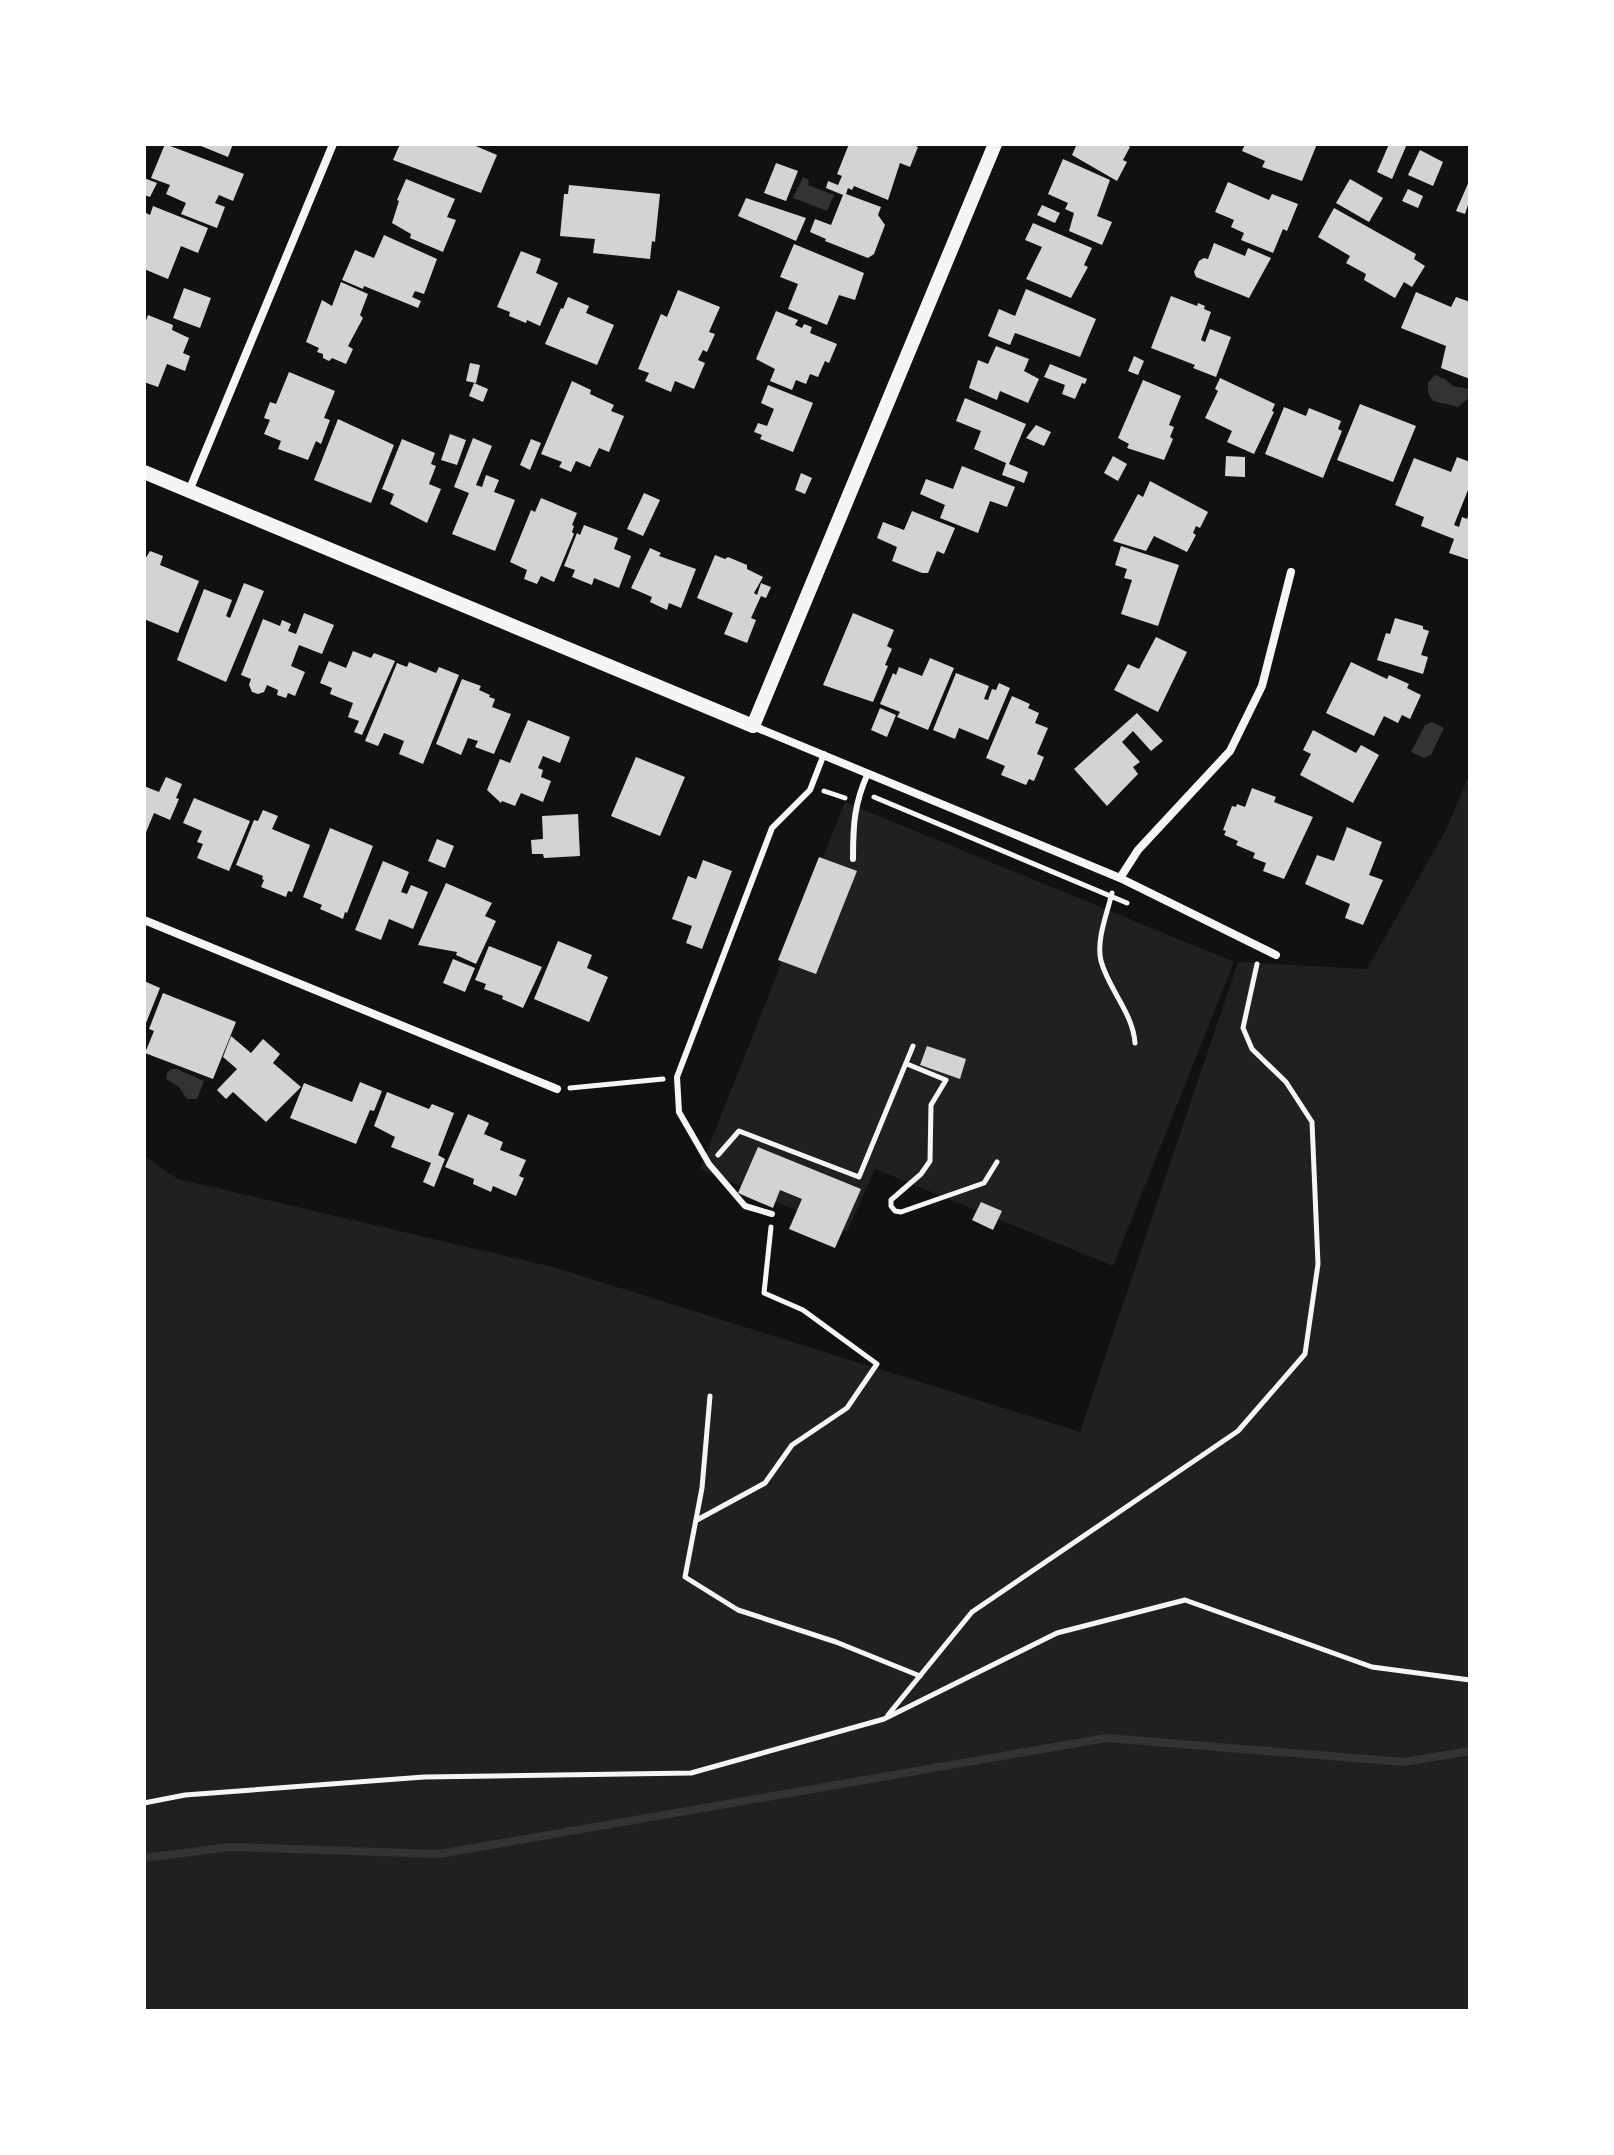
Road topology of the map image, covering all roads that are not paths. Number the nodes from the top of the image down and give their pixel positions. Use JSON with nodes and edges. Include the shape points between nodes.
{"nodes":[{"id":1,"x":333,"y":144,"type":"edge"},
{"id":2,"x":995,"y":144,"type":"edge"},
{"id":3,"x":144,"y":472,"type":"edge"},
{"id":4,"x":189,"y":491,"type":"junction"},
{"id":5,"x":1291,"y":572,"type":"dead end"},
{"id":6,"x":753,"y":726,"type":"junction"},
{"id":7,"x":824,"y":754,"type":"junction"},
{"id":8,"x":868,"y":773,"type":"junction"},
{"id":9,"x":853,"y":859,"type":"dead end"},
{"id":10,"x":1118,"y":877,"type":"junction"},
{"id":11,"x":144,"y":920,"type":"edge"},
{"id":12,"x":1276,"y":955,"type":"dead end"},
{"id":13,"x":557,"y":1089,"type":"road end"},
{"id":14,"x":772,"y":1214,"type":"road end"}],
"edges":[{"from":1,"to":4,"type":"street"},
{"from":2,"to":6,"type":"street"},
{"from":3,"to":4,"type":"street"},
{"from":4,"to":6,"type":"street"},
{"from":5,"to":10,"type":"street","via":[[1262,686],[1230,751]]},
{"from":6,"to":7,"type":"street"},
{"from":7,"to":8,"type":"street"},
{"from":7,"to":14,"type":"lane","via":[[812,786],[772,828],[677,1077],[679,1112],[709,1164],[745,1206]]},
{"from":8,"to":9,"type":"lane","via":[[857,798]]},
{"from":8,"to":10,"type":"street"},
{"from":10,"to":12,"type":"street"},
{"from":11,"to":13,"type":"street"}]}
